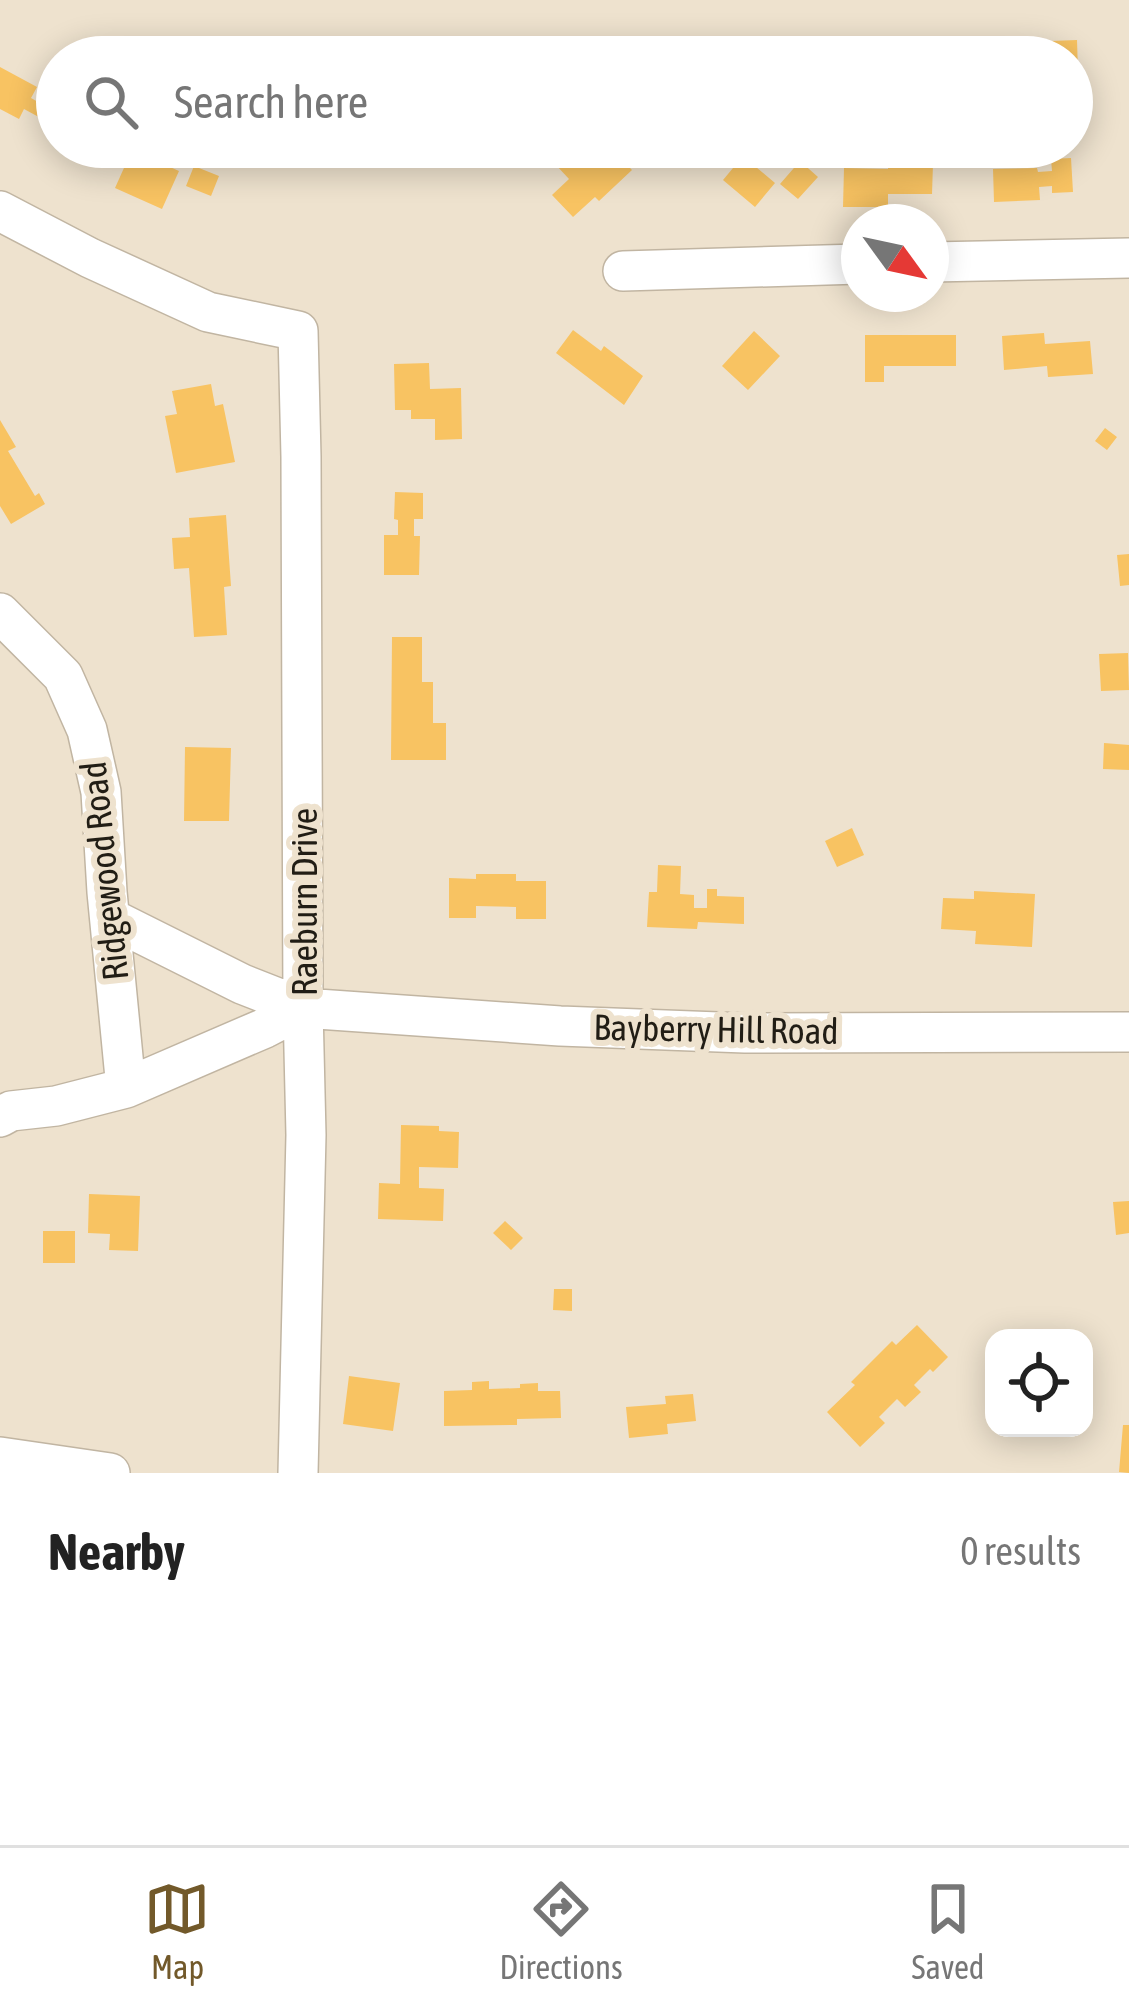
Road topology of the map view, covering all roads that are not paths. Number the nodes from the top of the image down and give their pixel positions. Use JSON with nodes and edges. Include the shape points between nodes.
{"nodes":[{"id":1,"x":0,"y":211,"type":"edge"},
{"id":2,"x":1129,"y":258,"type":"edge"},
{"id":3,"x":949,"y":262,"type":"edge"},
{"id":4,"x":841,"y":265,"type":"edge"},
{"id":5,"x":623,"y":271,"type":"dead end"},
{"id":6,"x":0,"y":613,"type":"edge"},
{"id":7,"x":110,"y":918,"type":"junction"},
{"id":8,"x":303,"y":1008,"type":"junction"},
{"id":9,"x":1129,"y":1032,"type":"edge"},
{"id":10,"x":126,"y":1088,"type":"junction"},
{"id":11,"x":0,"y":1117,"type":"edge"},
{"id":12,"x":0,"y":1457,"type":"edge"},
{"id":13,"x":110,"y":1473,"type":"edge"},
{"id":14,"x":298,"y":1473,"type":"edge"}],
"edges":[{"from":1,"to":8,"type":"street","name":"Raeburn Drive","via":[[208,312],[298,332]]},
{"from":2,"to":3,"type":"street"},
{"from":4,"to":5,"type":"street"},
{"from":6,"to":7,"type":"street","name":"Ridgewood Road","via":[[63,676],[87,730]]},
{"from":7,"to":8,"type":"street","name":"Bayberry Hill Road"},
{"from":7,"to":10,"type":"street","name":"Ridgewood Road"},
{"from":8,"to":9,"type":"street","name":"Bayberry Hill Road","via":[[745,1033]]},
{"from":8,"to":10,"type":"street"},
{"from":8,"to":14,"type":"street","name":"Raeburn Drive"},
{"from":10,"to":11,"type":"street"},
{"from":12,"to":13,"type":"street"}]}
